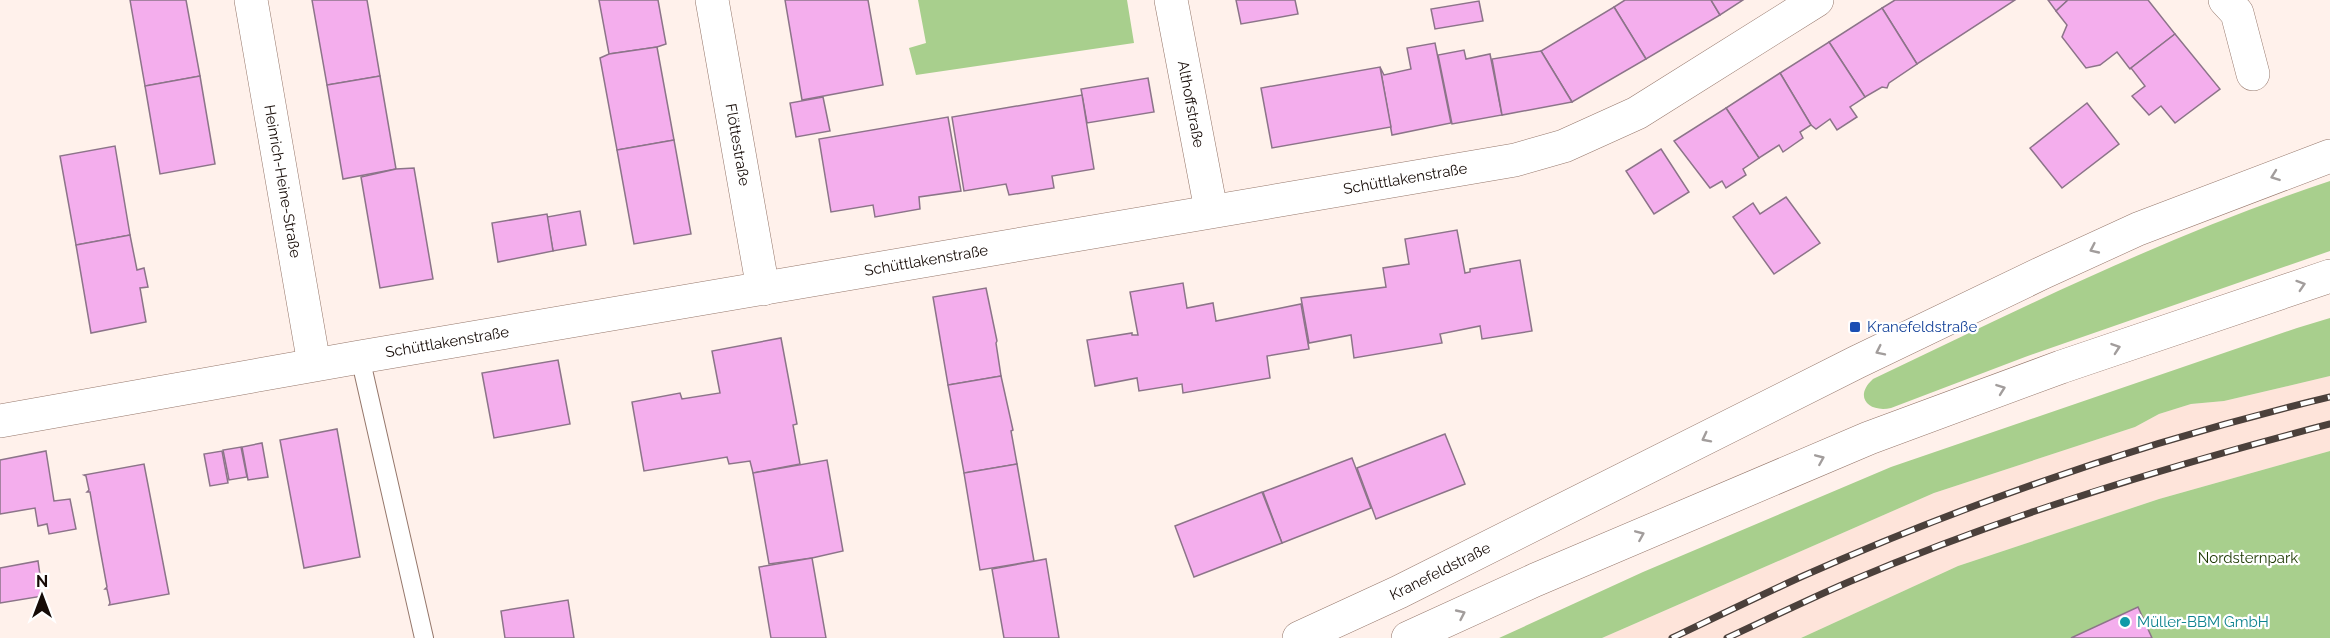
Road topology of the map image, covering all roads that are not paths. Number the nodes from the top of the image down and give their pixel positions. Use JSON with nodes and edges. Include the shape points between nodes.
{"nodes":[{"id":1,"x":251,"y":0,"type":"edge"},
{"id":2,"x":712,"y":0,"type":"edge"},
{"id":3,"x":1171,"y":0,"type":"edge"},
{"id":4,"x":1817,"y":0,"type":"edge"},
{"id":5,"x":2225,"y":0,"type":"edge"},
{"id":6,"x":2253,"y":74,"type":"dead end"},
{"id":7,"x":2330,"y":156,"type":"edge"},
{"id":8,"x":1211,"y":210,"type":"junction"},
{"id":9,"x":2330,"y":276,"type":"edge"},
{"id":10,"x":763,"y":289,"type":"junction"},
{"id":11,"x":360,"y":357,"type":"junction"},
{"id":12,"x":314,"y":364,"type":"junction"},
{"id":13,"x":0,"y":421,"type":"edge"},
{"id":14,"x":424,"y":638,"type":"edge"},
{"id":15,"x":1299,"y":638,"type":"edge"},
{"id":16,"x":1408,"y":638,"type":"edge"}],
"edges":[{"from":1,"to":12,"type":"street","name":"Heinrich-Heine-Straße"},
{"from":2,"to":10,"type":"street","name":"Flöttestraße"},
{"from":3,"to":8,"type":"street","name":"Althoffstraße"},
{"from":4,"to":8,"type":"street","name":"Schüttlakenstraße","via":[[1637,113],[1564,146],[1515,160]]},
{"from":5,"to":6,"type":"street","via":[[2237,13]]},
{"from":7,"to":15,"type":"street","name":"Kranefeldstraße","one_way":true,"via":[[2138,229],[2042,273]]},
{"from":8,"to":10,"type":"street","name":"Schüttlakenstraße"},
{"from":16,"to":9,"type":"street","one_way":true,"via":[[1869,438],[2061,367]]},
{"from":10,"to":11,"type":"street","name":"Schüttlakenstraße"},
{"from":11,"to":12,"type":"street","name":"Schüttlakenstraße"},
{"from":11,"to":14,"type":"lane"},
{"from":12,"to":13,"type":"street","name":"Schüttlakenstraße"}]}
